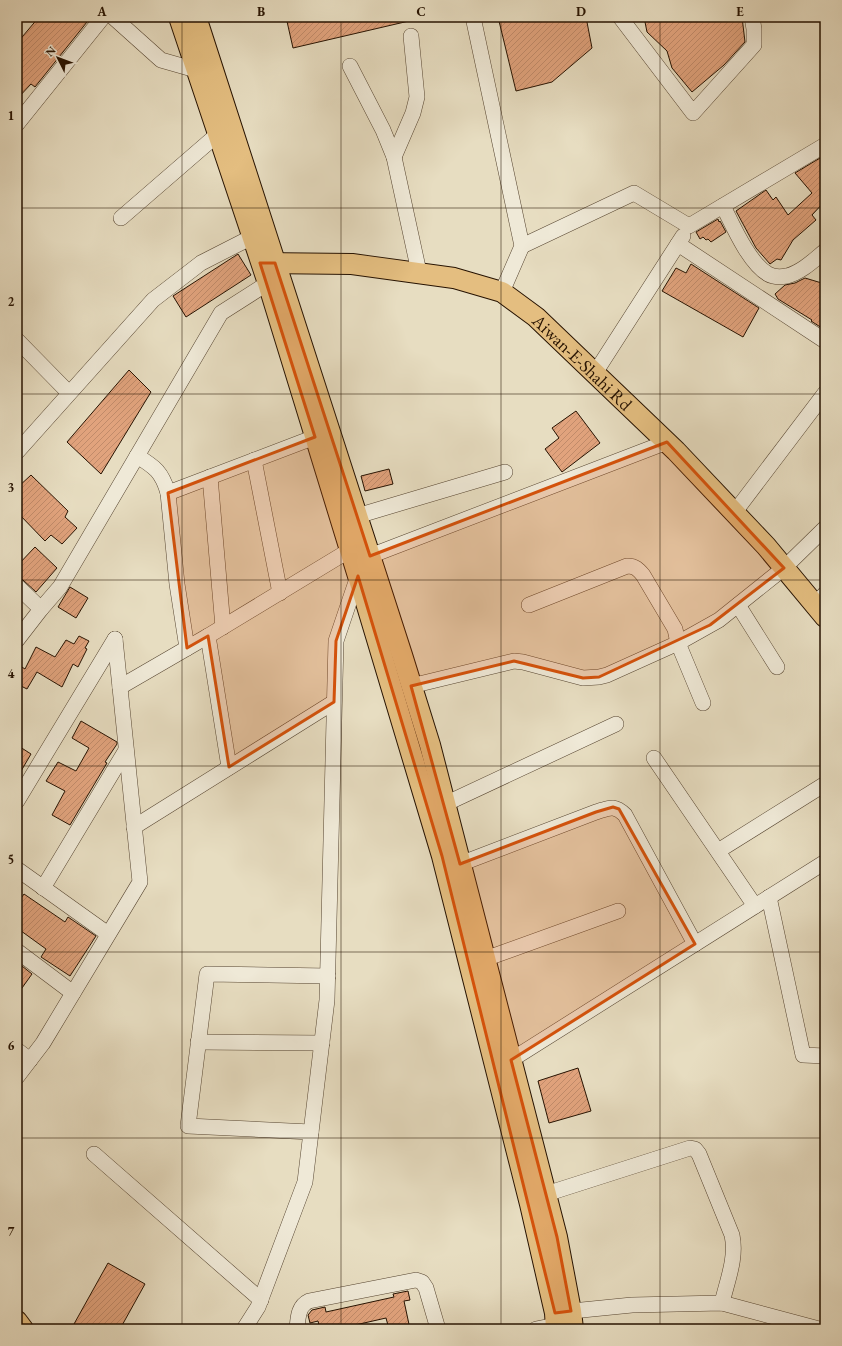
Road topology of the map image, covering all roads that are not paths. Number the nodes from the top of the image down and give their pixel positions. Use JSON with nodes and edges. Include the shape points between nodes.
{"nodes":[{"id":1,"x":103,"y":17,"type":"edge"},
{"id":2,"x":113,"y":17,"type":"edge"},
{"id":3,"x":179,"y":17,"type":"edge"},
{"id":4,"x":196,"y":17,"type":"edge"},
{"id":5,"x":472,"y":17,"type":"edge"},
{"id":6,"x":620,"y":17,"type":"edge"},
{"id":7,"x":752,"y":17,"type":"edge"},
{"id":8,"x":411,"y":36,"type":"dead end"},
{"id":9,"x":350,"y":66,"type":"dead end"},
{"id":10,"x":196,"y":70,"type":"junction"},
{"id":11,"x":17,"y":124,"type":"edge"},
{"id":12,"x":218,"y":134,"type":"junction"},
{"id":13,"x":825,"y":145,"type":"edge"},
{"id":14,"x":394,"y":157,"type":"junction"},
{"id":15,"x":723,"y":206,"type":"junction"},
{"id":16,"x":121,"y":218,"type":"dead end"},
{"id":17,"x":689,"y":226,"type":"junction"},
{"id":18,"x":252,"y":237,"type":"junction"},
{"id":19,"x":678,"y":244,"type":"junction"},
{"id":20,"x":522,"y":246,"type":"junction"},
{"id":21,"x":825,"y":251,"type":"edge"},
{"id":22,"x":268,"y":263,"type":"junction"},
{"id":23,"x":419,"y":272,"type":"junction"},
{"id":24,"x":268,"y":283,"type":"junction"},
{"id":25,"x":502,"y":292,"type":"junction"},
{"id":26,"x":17,"y":340,"type":"edge"},
{"id":27,"x":825,"y":341,"type":"edge"},
{"id":28,"x":595,"y":373,"type":"junction"},
{"id":29,"x":825,"y":393,"type":"edge"},
{"id":30,"x":69,"y":394,"type":"junction"},
{"id":31,"x":315,"y":437,"type":"junction"},
{"id":32,"x":668,"y":442,"type":"junction"},
{"id":33,"x":17,"y":452,"type":"edge"},
{"id":34,"x":137,"y":456,"type":"junction"},
{"id":35,"x":254,"y":460,"type":"junction"},
{"id":36,"x":505,"y":472,"type":"dead end"},
{"id":37,"x":210,"y":477,"type":"junction"},
{"id":38,"x":168,"y":493,"type":"junction"},
{"id":39,"x":734,"y":513,"type":"junction"},
{"id":40,"x":357,"y":516,"type":"junction"},
{"id":41,"x":825,"y":528,"type":"edge"},
{"id":42,"x":350,"y":550,"type":"junction"},
{"id":43,"x":370,"y":556,"type":"junction"},
{"id":44,"x":784,"y":568,"type":"junction"},
{"id":45,"x":358,"y":576,"type":"junction"},
{"id":46,"x":17,"y":586,"type":"edge"},
{"id":47,"x":280,"y":593,"type":"junction"},
{"id":48,"x":529,"y":604,"type":"dead end"},
{"id":49,"x":821,"y":605,"type":"edge"},
{"id":50,"x":738,"y":606,"type":"junction"},
{"id":51,"x":41,"y":609,"type":"junction"},
{"id":52,"x":223,"y":627,"type":"junction"},
{"id":53,"x":208,"y":636,"type":"junction"},
{"id":54,"x":17,"y":640,"type":"edge"},
{"id":55,"x":678,"y":643,"type":"junction"},
{"id":56,"x":187,"y":648,"type":"junction"},
{"id":57,"x":777,"y":667,"type":"dead end"},
{"id":58,"x":411,"y":686,"type":"junction"},
{"id":59,"x":120,"y":687,"type":"junction"},
{"id":60,"x":334,"y":702,"type":"junction"},
{"id":61,"x":703,"y":703,"type":"dead end"},
{"id":62,"x":616,"y":724,"type":"dead end"},
{"id":63,"x":126,"y":750,"type":"junction"},
{"id":64,"x":654,"y":758,"type":"dead end"},
{"id":65,"x":229,"y":767,"type":"junction"},
{"id":66,"x":825,"y":784,"type":"edge"},
{"id":67,"x":17,"y":801,"type":"edge"},
{"id":68,"x":445,"y":804,"type":"junction"},
{"id":69,"x":134,"y":827,"type":"junction"},
{"id":70,"x":718,"y":851,"type":"junction"},
{"id":71,"x":825,"y":862,"type":"edge"},
{"id":72,"x":460,"y":864,"type":"junction"},
{"id":73,"x":17,"y":869,"type":"edge"},
{"id":74,"x":43,"y":888,"type":"junction"},
{"id":75,"x":770,"y":897,"type":"junction"},
{"id":76,"x":755,"y":906,"type":"junction"},
{"id":77,"x":618,"y":911,"type":"dead end"},
{"id":78,"x":108,"y":934,"type":"junction"},
{"id":79,"x":695,"y":944,"type":"junction"},
{"id":80,"x":17,"y":951,"type":"edge"},
{"id":81,"x":485,"y":959,"type":"junction"},
{"id":82,"x":328,"y":976,"type":"junction"},
{"id":83,"x":73,"y":993,"type":"junction"},
{"id":84,"x":198,"y":1042,"type":"junction"},
{"id":85,"x":322,"y":1043,"type":"junction"},
{"id":86,"x":17,"y":1050,"type":"edge"},
{"id":87,"x":825,"y":1056,"type":"edge"},
{"id":88,"x":30,"y":1060,"type":"junction"},
{"id":89,"x":511,"y":1060,"type":"junction"},
{"id":90,"x":17,"y":1077,"type":"edge"},
{"id":91,"x":311,"y":1132,"type":"junction"},
{"id":92,"x":94,"y":1154,"type":"dead end"},
{"id":93,"x":546,"y":1194,"type":"junction"},
{"id":94,"x":261,"y":1300,"type":"junction"},
{"id":95,"x":722,"y":1303,"type":"junction"},
{"id":96,"x":17,"y":1321,"type":"edge"},
{"id":97,"x":562,"y":1322,"type":"edge"},
{"id":98,"x":23,"y":1329,"type":"edge"},
{"id":99,"x":244,"y":1329,"type":"edge"},
{"id":100,"x":297,"y":1329,"type":"edge"},
{"id":101,"x":438,"y":1329,"type":"edge"},
{"id":102,"x":536,"y":1329,"type":"edge"},
{"id":103,"x":819,"y":1329,"type":"edge"}],
"edges":[{"from":1,"to":11,"type":"street"},
{"from":2,"to":10,"type":"street","via":[[161,60]]},
{"from":3,"to":10,"type":"main road"},
{"from":4,"to":22,"type":"main road"},
{"from":5,"to":20,"type":"street"},
{"from":6,"to":7,"type":"street","via":[[693,113],[754,45]]},
{"from":8,"to":14,"type":"street","via":[[417,97],[414,113]]},
{"from":9,"to":14,"type":"street"},
{"from":10,"to":12,"type":"main road"},
{"from":12,"to":16,"type":"street"},
{"from":12,"to":18,"type":"main road"},
{"from":13,"to":15,"type":"street"},
{"from":14,"to":23,"type":"street"},
{"from":15,"to":17,"type":"street"},
{"from":15,"to":21,"type":"street","via":[[749,255],[768,274],[787,276],[806,267]]},
{"from":17,"to":19,"type":"street"},
{"from":17,"to":20,"type":"street","via":[[634,193]]},
{"from":18,"to":22,"type":"main road"},
{"from":18,"to":30,"type":"street","via":[[201,263],[153,300]]},
{"from":19,"to":27,"type":"street"},
{"from":19,"to":28,"type":"street"},
{"from":20,"to":25,"type":"street"},
{"from":22,"to":23,"type":"main road","name":"Aiwan-E-Shahi Rd","via":[[352,264]]},
{"from":22,"to":24,"type":"main road"},
{"from":22,"to":40,"type":"main road"},
{"from":23,"to":25,"type":"main road","name":"Aiwan-E-Shahi Rd","via":[[454,278]]},
{"from":24,"to":31,"type":"main road"},
{"from":24,"to":34,"type":"street","via":[[221,313]]},
{"from":25,"to":28,"type":"main road","name":"Aiwan-E-Shahi Rd","via":[[536,317]]},
{"from":26,"to":30,"type":"street"},
{"from":28,"to":32,"type":"main road","name":"Aiwan-E-Shahi Rd"},
{"from":29,"to":39,"type":"street"},
{"from":30,"to":33,"type":"street"},
{"from":31,"to":35,"type":"street"},
{"from":31,"to":42,"type":"main road"},
{"from":32,"to":39,"type":"main road","name":"Aiwan-E-Shahi Rd"},
{"from":32,"to":43,"type":"street"},
{"from":34,"to":38,"type":"street","via":[[156,469],[165,482]]},
{"from":34,"to":51,"type":"street","via":[[60,587]]},
{"from":35,"to":37,"type":"street"},
{"from":35,"to":47,"type":"street"},
{"from":36,"to":40,"type":"street"},
{"from":37,"to":38,"type":"street"},
{"from":37,"to":52,"type":"street"},
{"from":38,"to":56,"type":"street","via":[[177,584]]},
{"from":39,"to":44,"type":"main road","name":"Aiwan-E-Shahi Rd"},
{"from":40,"to":43,"type":"main road"},
{"from":41,"to":44,"type":"street"},
{"from":42,"to":45,"type":"main road"},
{"from":42,"to":47,"type":"street"},
{"from":43,"to":58,"type":"main road"},
{"from":44,"to":49,"type":"main road","name":"Aiwan-E-Shahi Rd"},
{"from":44,"to":50,"type":"street"},
{"from":45,"to":60,"type":"street","via":[[336,641]]},
{"from":45,"to":97,"type":"main road","via":[[442,856]]},
{"from":46,"to":51,"type":"street"},
{"from":47,"to":52,"type":"street"},
{"from":48,"to":55,"type":"street","via":[[627,566],[633,566],[643,575],[675,629]]},
{"from":50,"to":55,"type":"street"},
{"from":50,"to":57,"type":"street"},
{"from":51,"to":54,"type":"street"},
{"from":52,"to":53,"type":"street"},
{"from":53,"to":56,"type":"street"},
{"from":53,"to":65,"type":"street"},
{"from":55,"to":58,"type":"street","via":[[599,677],[583,678],[514,661]]},
{"from":55,"to":61,"type":"street"},
{"from":56,"to":59,"type":"street"},
{"from":58,"to":68,"type":"main road"},
{"from":59,"to":63,"type":"street"},
{"from":59,"to":67,"type":"street","via":[[115,639]]},
{"from":60,"to":65,"type":"street"},
{"from":60,"to":82,"type":"street"},
{"from":62,"to":68,"type":"street"},
{"from":63,"to":69,"type":"street"},
{"from":63,"to":74,"type":"street"},
{"from":64,"to":70,"type":"street"},
{"from":65,"to":69,"type":"street"},
{"from":66,"to":70,"type":"street"},
{"from":68,"to":72,"type":"main road"},
{"from":69,"to":78,"type":"street","via":[[140,882]]},
{"from":70,"to":76,"type":"street"},
{"from":71,"to":75,"type":"street"},
{"from":72,"to":79,"type":"street","via":[[596,812],[613,807],[619,809],[625,815]]},
{"from":72,"to":81,"type":"main road"},
{"from":73,"to":74,"type":"street"},
{"from":74,"to":78,"type":"street"},
{"from":75,"to":76,"type":"street"},
{"from":75,"to":87,"type":"street","via":[[803,1055]]},
{"from":76,"to":79,"type":"street"},
{"from":77,"to":81,"type":"street"},
{"from":78,"to":83,"type":"street"},
{"from":79,"to":89,"type":"street"},
{"from":80,"to":83,"type":"street"},
{"from":81,"to":89,"type":"main road"},
{"from":82,"to":84,"type":"street","via":[[207,974]]},
{"from":82,"to":85,"type":"street"},
{"from":83,"to":88,"type":"street"},
{"from":84,"to":85,"type":"street"},
{"from":84,"to":91,"type":"street","via":[[188,1126]]},
{"from":85,"to":91,"type":"street"},
{"from":86,"to":88,"type":"street"},
{"from":88,"to":90,"type":"street"},
{"from":89,"to":93,"type":"main road"},
{"from":91,"to":94,"type":"street","via":[[306,1182]]},
{"from":92,"to":94,"type":"street"},
{"from":93,"to":95,"type":"street","via":[[690,1148],[695,1149],[734,1243]]},
{"from":93,"to":97,"type":"main road","via":[[557,1237]]},
{"from":94,"to":99,"type":"street"},
{"from":95,"to":97,"type":"street","via":[[632,1304]]},
{"from":95,"to":103,"type":"street"},
{"from":96,"to":98,"type":"main road"},
{"from":97,"to":102,"type":"street"},
{"from":100,"to":101,"type":"street","via":[[300,1308],[304,1303],[416,1280],[422,1282],[426,1288]]}]}
